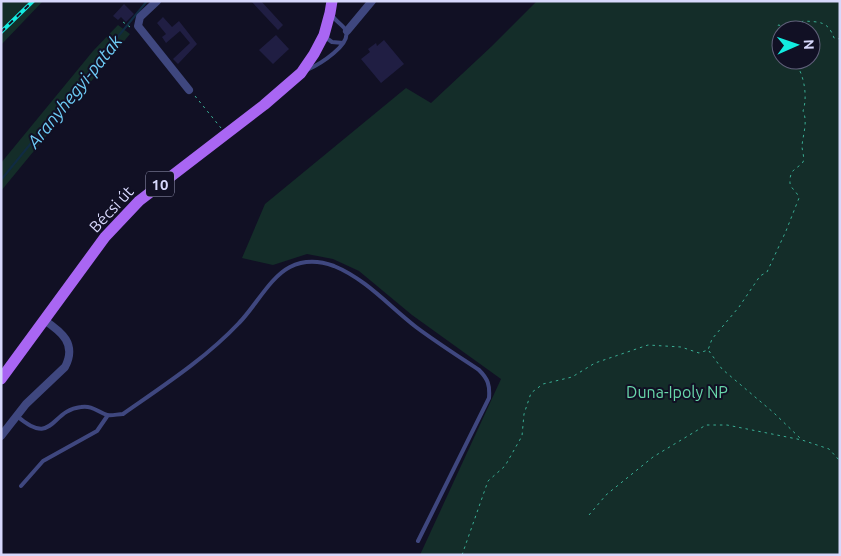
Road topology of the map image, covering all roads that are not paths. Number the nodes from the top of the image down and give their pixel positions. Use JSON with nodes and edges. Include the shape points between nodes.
{"nodes":[{"id":1,"x":157,"y":1,"type":"edge"},
{"id":2,"x":332,"y":1,"type":"edge"},
{"id":3,"x":372,"y":1,"type":"edge"},
{"id":4,"x":331,"y":19,"type":"junction"},
{"id":5,"x":347,"y":32,"type":"junction"},
{"id":6,"x":324,"y":35,"type":"junction"},
{"id":7,"x":343,"y":43,"type":"junction"},
{"id":8,"x":301,"y":73,"type":"junction"},
{"id":9,"x":189,"y":90,"type":"road end"},
{"id":10,"x":44,"y":320,"type":"junction"},
{"id":11,"x":1,"y":379,"type":"edge"},
{"id":12,"x":108,"y":415,"type":"junction"},
{"id":13,"x":16,"y":416,"type":"junction"},
{"id":14,"x":1,"y":436,"type":"edge"},
{"id":15,"x":21,"y":486,"type":"dead end"},
{"id":16,"x":418,"y":541,"type":"dead end"}],
"edges":[{"from":1,"to":9,"type":"street","via":[[140,17],[138,26]]},
{"from":2,"to":4,"type":"main road","number":"10"},
{"from":3,"to":5,"type":"street"},
{"from":4,"to":5,"type":"lane"},
{"from":4,"to":6,"type":"main road","number":"10"},
{"from":5,"to":7,"type":"lane"},
{"from":6,"to":7,"type":"lane","via":[[332,42]]},
{"from":6,"to":8,"type":"main road","number":"10"},
{"from":7,"to":8,"type":"lane","via":[[326,59]]},
{"from":8,"to":10,"type":"main road","name":"Bécsi út","number":"10","via":[[139,201],[105,237]]},
{"from":10,"to":11,"type":"main road","name":"Bécsi út","number":"10"},
{"from":10,"to":13,"type":"street","via":[[61,332],[69,357],[64,367]]},
{"from":12,"to":13,"type":"lane","via":[[84,406],[68,411],[41,430]]},
{"from":12,"to":15,"type":"lane","via":[[97,431],[43,461]]},
{"from":12,"to":16,"type":"lane","via":[[123,414],[197,362],[239,323],[288,268],[315,262],[333,266],[356,278],[417,328],[479,370],[490,385],[489,398]]},
{"from":13,"to":14,"type":"street"}]}
